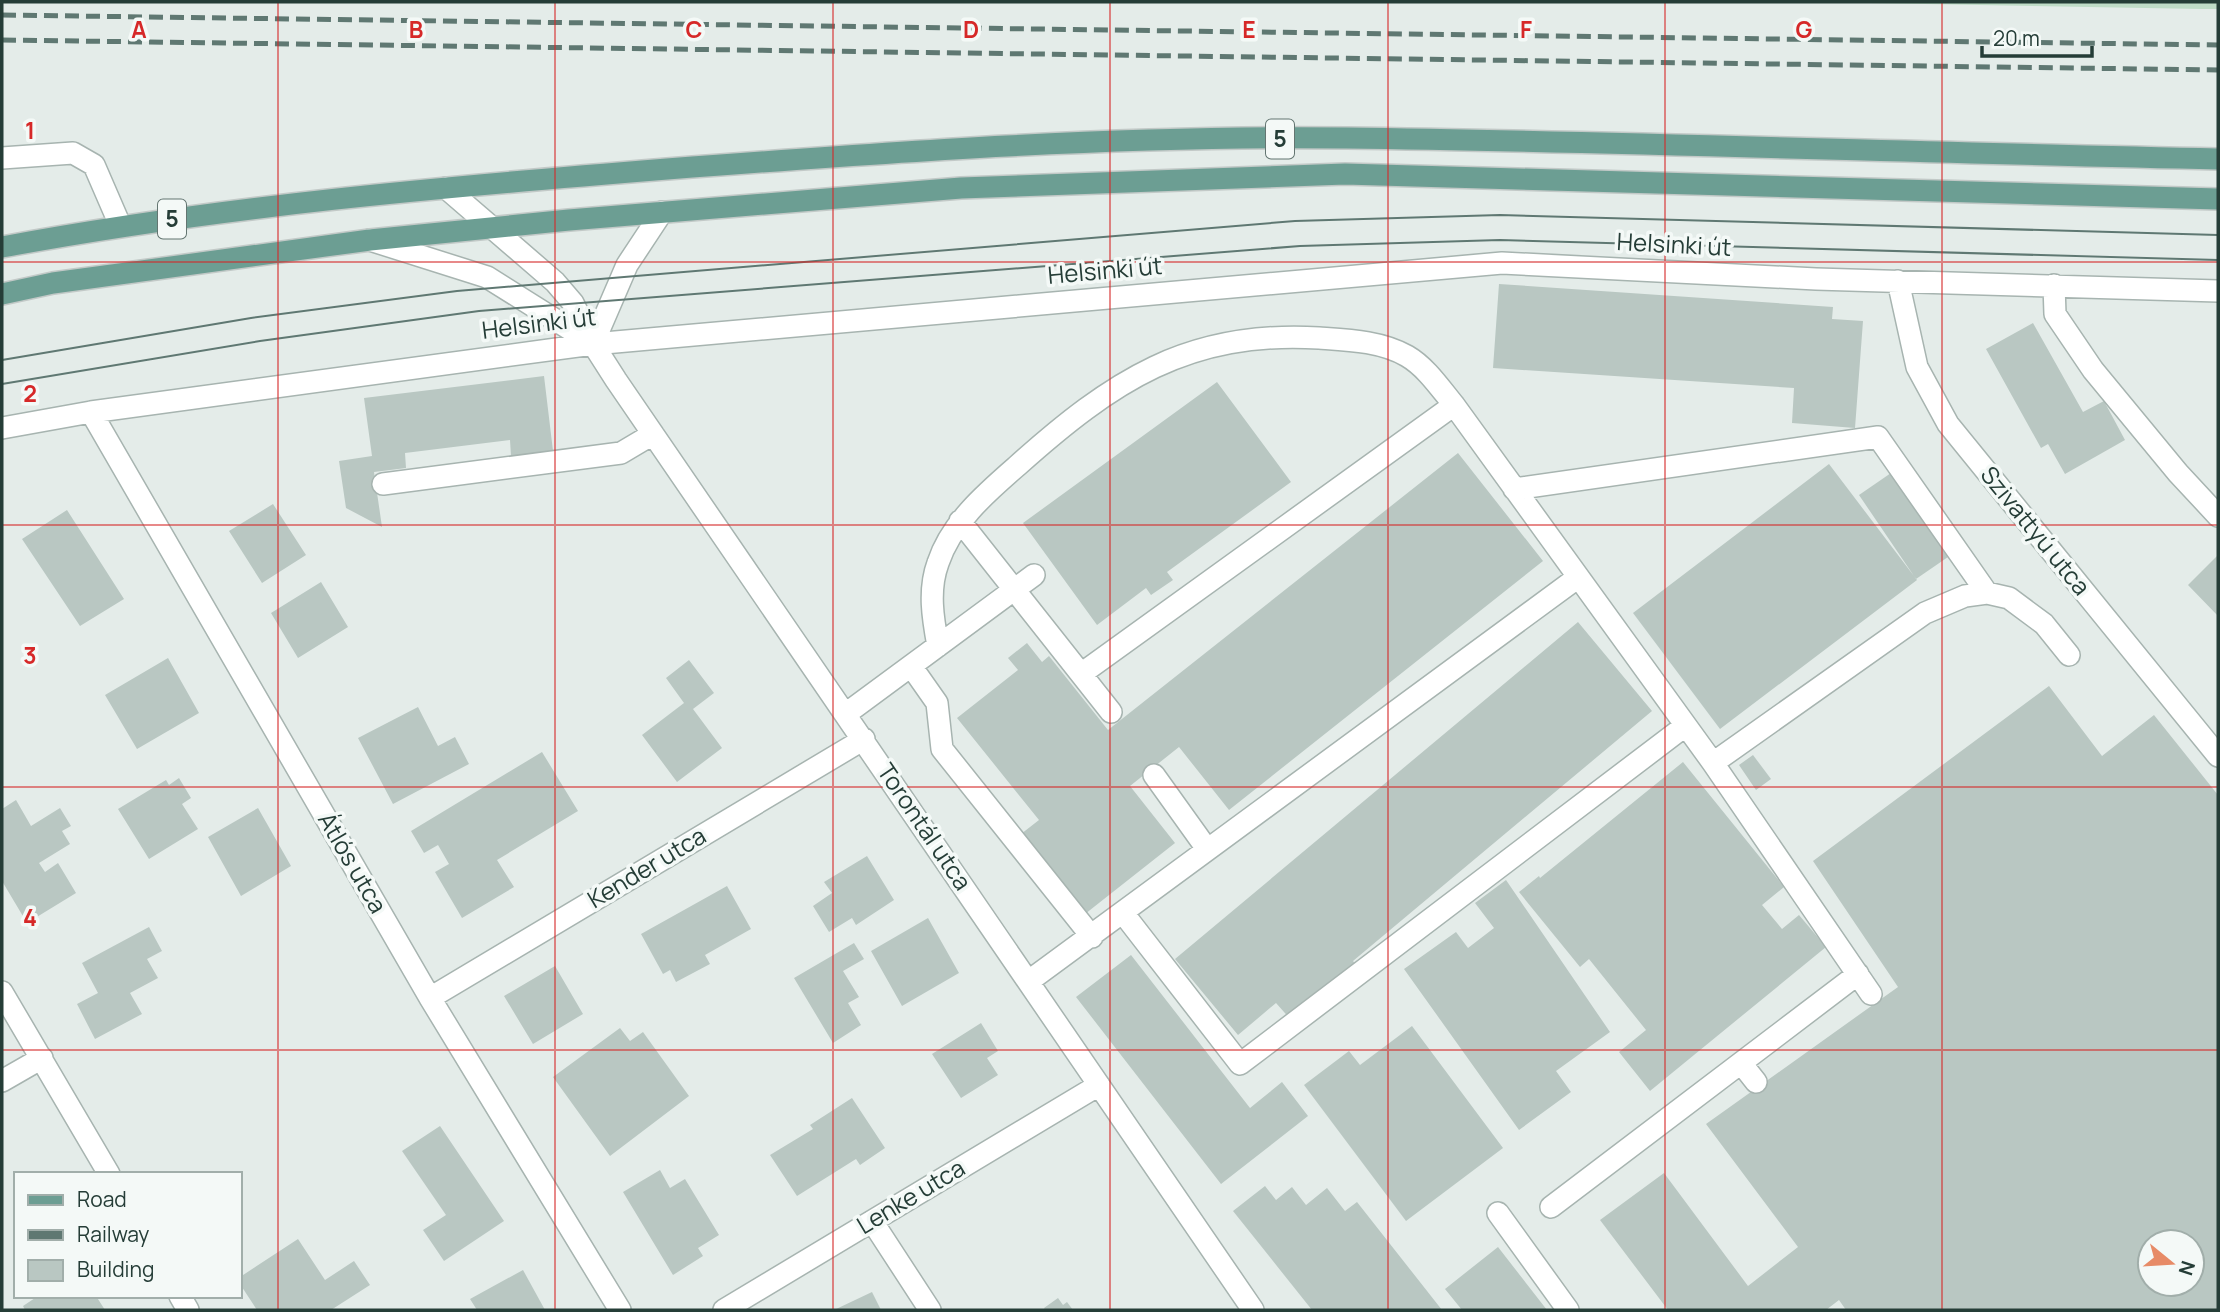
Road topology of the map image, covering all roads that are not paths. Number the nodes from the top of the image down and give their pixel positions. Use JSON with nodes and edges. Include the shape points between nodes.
{"nodes":[{"id":1,"x":2,"y":158,"type":"edge"},
{"id":2,"x":2218,"y":159,"type":"edge"},
{"id":3,"x":446,"y":188,"type":"junction"},
{"id":4,"x":2218,"y":199,"type":"edge"},
{"id":5,"x":662,"y":212,"type":"junction"},
{"id":6,"x":120,"y":225,"type":"junction"},
{"id":7,"x":494,"y":228,"type":"junction"},
{"id":8,"x":370,"y":240,"type":"junction"},
{"id":9,"x":2,"y":247,"type":"edge"},
{"id":10,"x":1898,"y":281,"type":"junction"},
{"id":11,"x":2054,"y":285,"type":"junction"},
{"id":12,"x":2218,"y":291,"type":"edge"},
{"id":13,"x":2,"y":294,"type":"edge"},
{"id":14,"x":593,"y":344,"type":"junction"},
{"id":15,"x":1454,"y":405,"type":"junction"},
{"id":16,"x":91,"y":412,"type":"junction"},
{"id":17,"x":2,"y":428,"type":"edge"},
{"id":18,"x":653,"y":434,"type":"junction"},
{"id":19,"x":383,"y":484,"type":"dead end"},
{"id":20,"x":1514,"y":489,"type":"junction"},
{"id":21,"x":2218,"y":516,"type":"edge"},
{"id":22,"x":960,"y":521,"type":"junction"},
{"id":23,"x":1034,"y":575,"type":"dead end"},
{"id":24,"x":1577,"y":578,"type":"junction"},
{"id":25,"x":1013,"y":590,"type":"junction"},
{"id":26,"x":1987,"y":593,"type":"junction"},
{"id":27,"x":938,"y":646,"type":"junction"},
{"id":28,"x":2068,"y":655,"type":"dead end"},
{"id":29,"x":911,"y":666,"type":"junction"},
{"id":30,"x":1081,"y":674,"type":"junction"},
{"id":31,"x":1111,"y":712,"type":"dead end"},
{"id":32,"x":847,"y":713,"type":"junction"},
{"id":33,"x":1685,"y":726,"type":"junction"},
{"id":34,"x":864,"y":739,"type":"junction"},
{"id":35,"x":2218,"y":756,"type":"edge"},
{"id":36,"x":1713,"y":763,"type":"junction"},
{"id":37,"x":1154,"y":775,"type":"dead end"},
{"id":38,"x":1207,"y":849,"type":"junction"},
{"id":39,"x":1123,"y":914,"type":"junction"},
{"id":40,"x":1092,"y":937,"type":"junction"},
{"id":41,"x":1858,"y":974,"type":"junction"},
{"id":42,"x":1029,"y":981,"type":"junction"},
{"id":43,"x":2,"y":992,"type":"edge"},
{"id":44,"x":1871,"y":993,"type":"dead end"},
{"id":45,"x":430,"y":998,"type":"junction"},
{"id":46,"x":42,"y":1058,"type":"junction"},
{"id":47,"x":1741,"y":1063,"type":"junction"},
{"id":48,"x":2,"y":1081,"type":"edge"},
{"id":49,"x":1756,"y":1082,"type":"dead end"},
{"id":50,"x":1099,"y":1084,"type":"junction"},
{"id":51,"x":108,"y":1172,"type":"edge"},
{"id":52,"x":1551,"y":1207,"type":"dead end"},
{"id":53,"x":1498,"y":1213,"type":"dead end"},
{"id":54,"x":872,"y":1221,"type":"junction"},
{"id":55,"x":620,"y":1310,"type":"edge"},
{"id":56,"x":724,"y":1310,"type":"edge"},
{"id":57,"x":930,"y":1310,"type":"edge"},
{"id":58,"x":1254,"y":1310,"type":"edge"},
{"id":59,"x":1568,"y":1310,"type":"edge"}],
"edges":[{"from":1,"to":6,"type":"street","via":[[73,153],[94,165]]},
{"from":2,"to":3,"type":"main road","number":"5","via":[[1343,138],[956,147]]},
{"from":3,"to":6,"type":"main road","number":"5"},
{"from":3,"to":7,"type":"street","name":"Torontál utca"},
{"from":4,"to":5,"type":"main road","number":"5","via":[[1345,174],[961,188]]},
{"from":5,"to":7,"type":"main road","number":"5"},
{"from":5,"to":14,"type":"street","via":[[627,265]]},
{"from":6,"to":9,"type":"main road","number":"5"},
{"from":7,"to":8,"type":"main road","number":"5"},
{"from":7,"to":14,"type":"street","name":"Torontál utca","via":[[573,303]]},
{"from":8,"to":13,"type":"main road","number":"5"},
{"from":8,"to":14,"type":"street","name":"Torontál utca","via":[[487,277]]},
{"from":10,"to":11,"type":"street","name":"Helsinki út"},
{"from":10,"to":14,"type":"street","name":"Helsinki út","via":[[1503,263]]},
{"from":10,"to":35,"type":"street","name":"Szivattyú utca","via":[[1917,367],[1948,424]]},
{"from":11,"to":12,"type":"street","name":"Helsinki út"},
{"from":11,"to":21,"type":"street","via":[[2055,314],[2093,370]]},
{"from":14,"to":16,"type":"street","name":"Helsinki út"},
{"from":14,"to":18,"type":"street","name":"Torontál utca"},
{"from":15,"to":20,"type":"street"},
{"from":15,"to":22,"type":"street","via":[[1426,371],[1388,347],[1289,337],[1209,345],[1149,369],[1103,398],[1044,442]]},
{"from":15,"to":30,"type":"street"},
{"from":16,"to":17,"type":"street","name":"Helsinki út"},
{"from":16,"to":45,"type":"street","name":"Átlós utca"},
{"from":18,"to":19,"type":"street","via":[[621,453]]},
{"from":18,"to":32,"type":"street","name":"Torontál utca"},
{"from":20,"to":24,"type":"street"},
{"from":20,"to":26,"type":"street","via":[[1878,437]]},
{"from":22,"to":25,"type":"street"},
{"from":22,"to":27,"type":"street","via":[[934,577],[932,617]]},
{"from":23,"to":25,"type":"street"},
{"from":24,"to":33,"type":"street"},
{"from":24,"to":38,"type":"street"},
{"from":25,"to":27,"type":"street"},
{"from":25,"to":30,"type":"street"},
{"from":26,"to":28,"type":"street","via":[[2009,598],[2032,613]]},
{"from":26,"to":36,"type":"street","via":[[1952,600],[1925,613]]},
{"from":27,"to":29,"type":"street"},
{"from":29,"to":32,"type":"street"},
{"from":29,"to":40,"type":"street","via":[[937,704],[942,749]]},
{"from":30,"to":31,"type":"street"},
{"from":32,"to":34,"type":"street","name":"Torontál utca"},
{"from":33,"to":36,"type":"street"},
{"from":33,"to":39,"type":"street","via":[[1240,1064]]},
{"from":34,"to":42,"type":"street","name":"Torontál utca"},
{"from":34,"to":45,"type":"street","name":"Kender utca"},
{"from":36,"to":41,"type":"street"},
{"from":37,"to":38,"type":"street"},
{"from":38,"to":39,"type":"street"},
{"from":39,"to":40,"type":"street"},
{"from":40,"to":42,"type":"street"},
{"from":41,"to":44,"type":"street"},
{"from":41,"to":47,"type":"street"},
{"from":42,"to":50,"type":"street","name":"Torontál utca"},
{"from":43,"to":46,"type":"street"},
{"from":45,"to":55,"type":"street","name":"Átlós utca"},
{"from":46,"to":48,"type":"street"},
{"from":46,"to":51,"type":"street"},
{"from":47,"to":49,"type":"street"},
{"from":47,"to":52,"type":"street"},
{"from":50,"to":54,"type":"street","name":"Lenke utca"},
{"from":50,"to":58,"type":"street","name":"Torontál utca"},
{"from":53,"to":59,"type":"street"},
{"from":54,"to":56,"type":"street","name":"Lenke utca"},
{"from":54,"to":57,"type":"street"}]}
